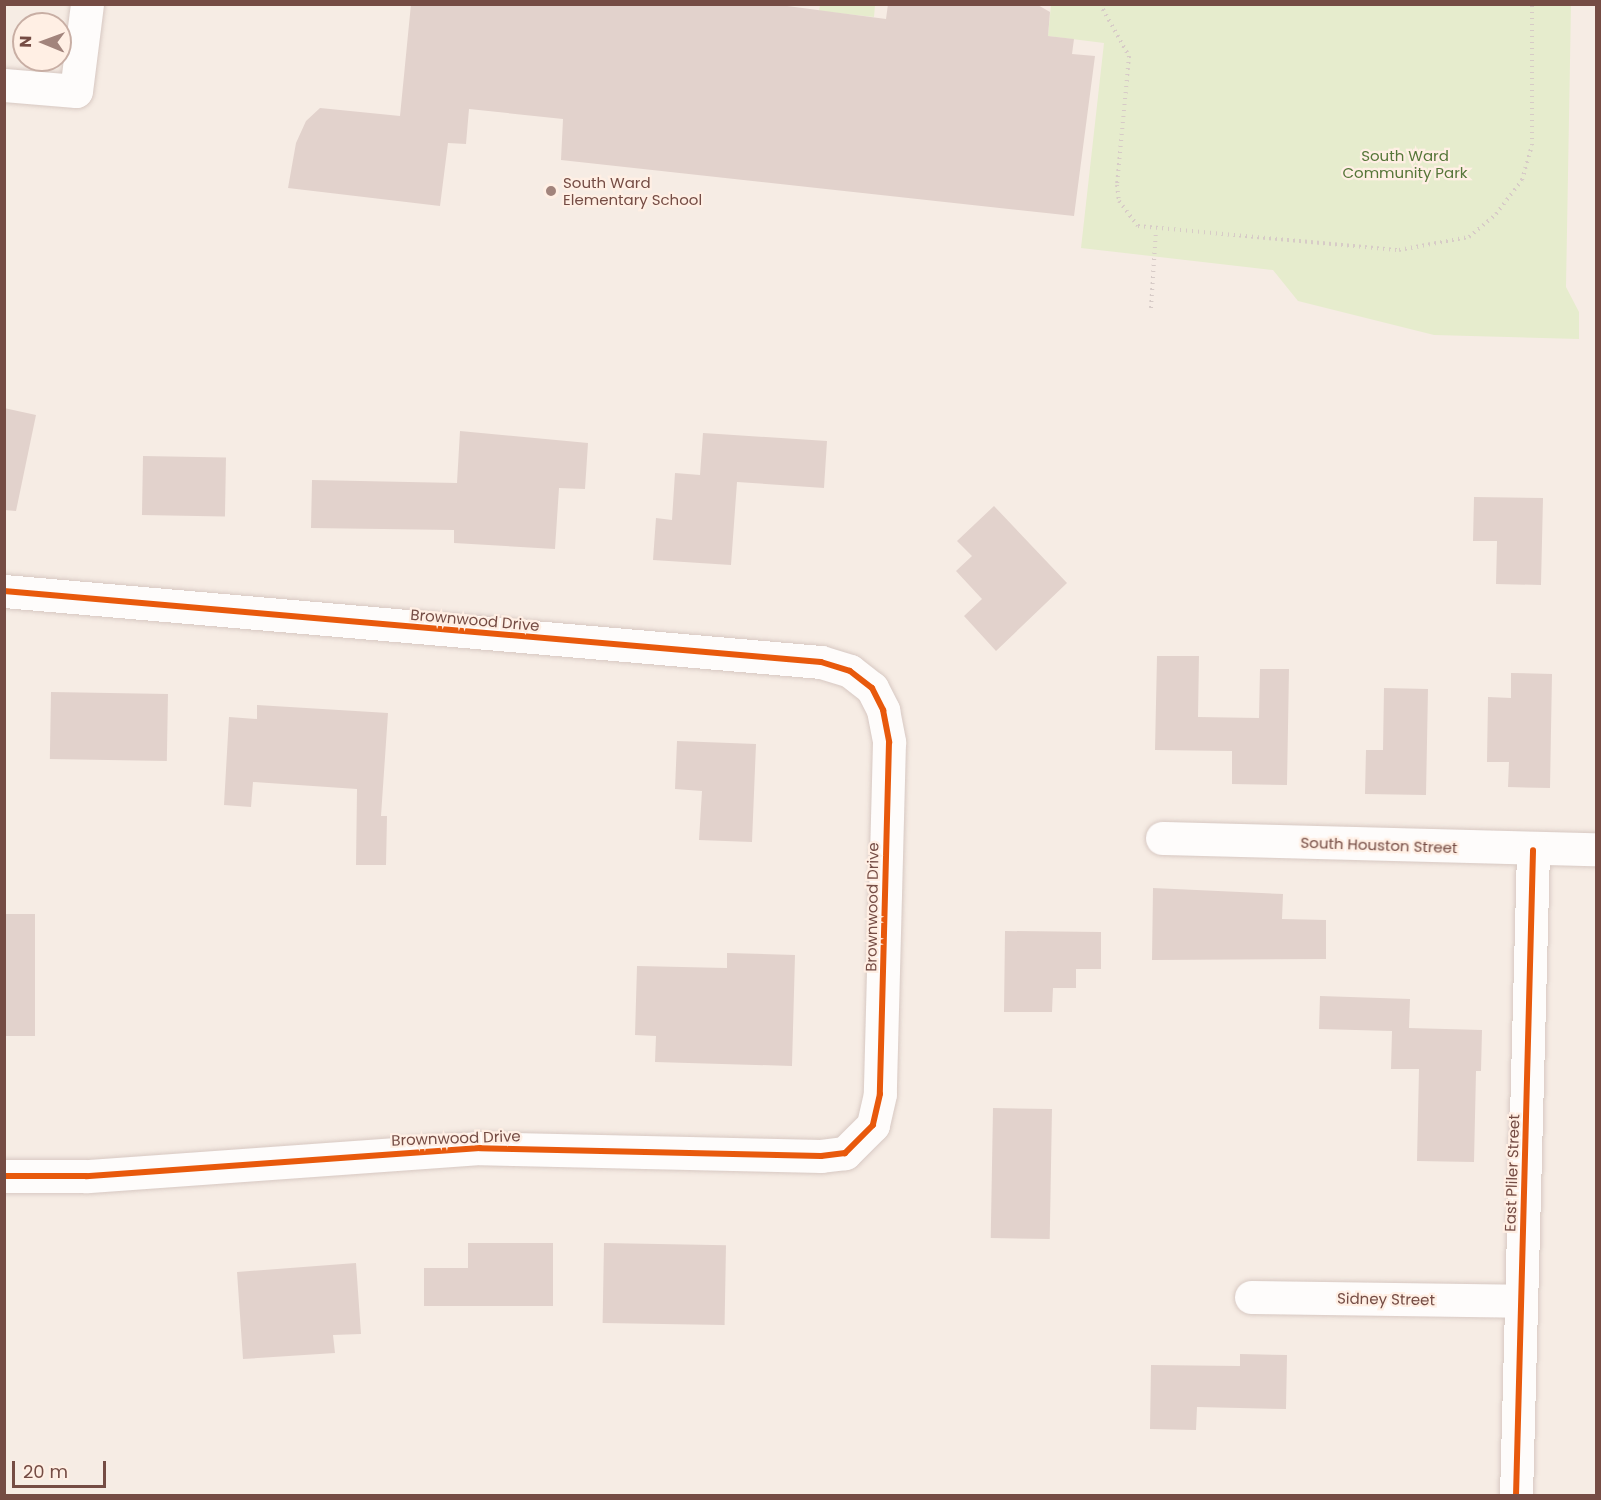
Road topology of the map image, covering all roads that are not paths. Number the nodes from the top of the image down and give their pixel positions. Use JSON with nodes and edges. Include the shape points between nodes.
{"nodes":[{"id":1,"x":87,"y":4,"type":"edge"},
{"id":2,"x":4,"y":85,"type":"edge"},
{"id":3,"x":4,"y":591,"type":"edge"},
{"id":4,"x":1162,"y":838,"type":"dead end"},
{"id":5,"x":1596,"y":849,"type":"edge"},
{"id":6,"x":1533,"y":850,"type":"junction"},
{"id":7,"x":4,"y":1176,"type":"edge"},
{"id":8,"x":1251,"y":1297,"type":"dead end"},
{"id":9,"x":1521,"y":1301,"type":"junction"},
{"id":10,"x":1516,"y":1496,"type":"edge"}],
"edges":[{"from":1,"to":2,"type":"street","via":[[76,91]]},
{"from":3,"to":7,"type":"street","name":"Brownwood Drive","via":[[821,662],[850,671],[872,688],[883,710],[889,742],[880,1094],[873,1125],[845,1153],[820,1156],[501,1147],[86,1176]]},
{"from":4,"to":6,"type":"street","name":"South Houston Street"},
{"from":5,"to":6,"type":"street","name":"South Houston Street"},
{"from":6,"to":9,"type":"street","name":"East Pliler Street"},
{"from":8,"to":9,"type":"street","name":"Sidney Street"},
{"from":9,"to":10,"type":"street","name":"East Pliler Street"}]}
